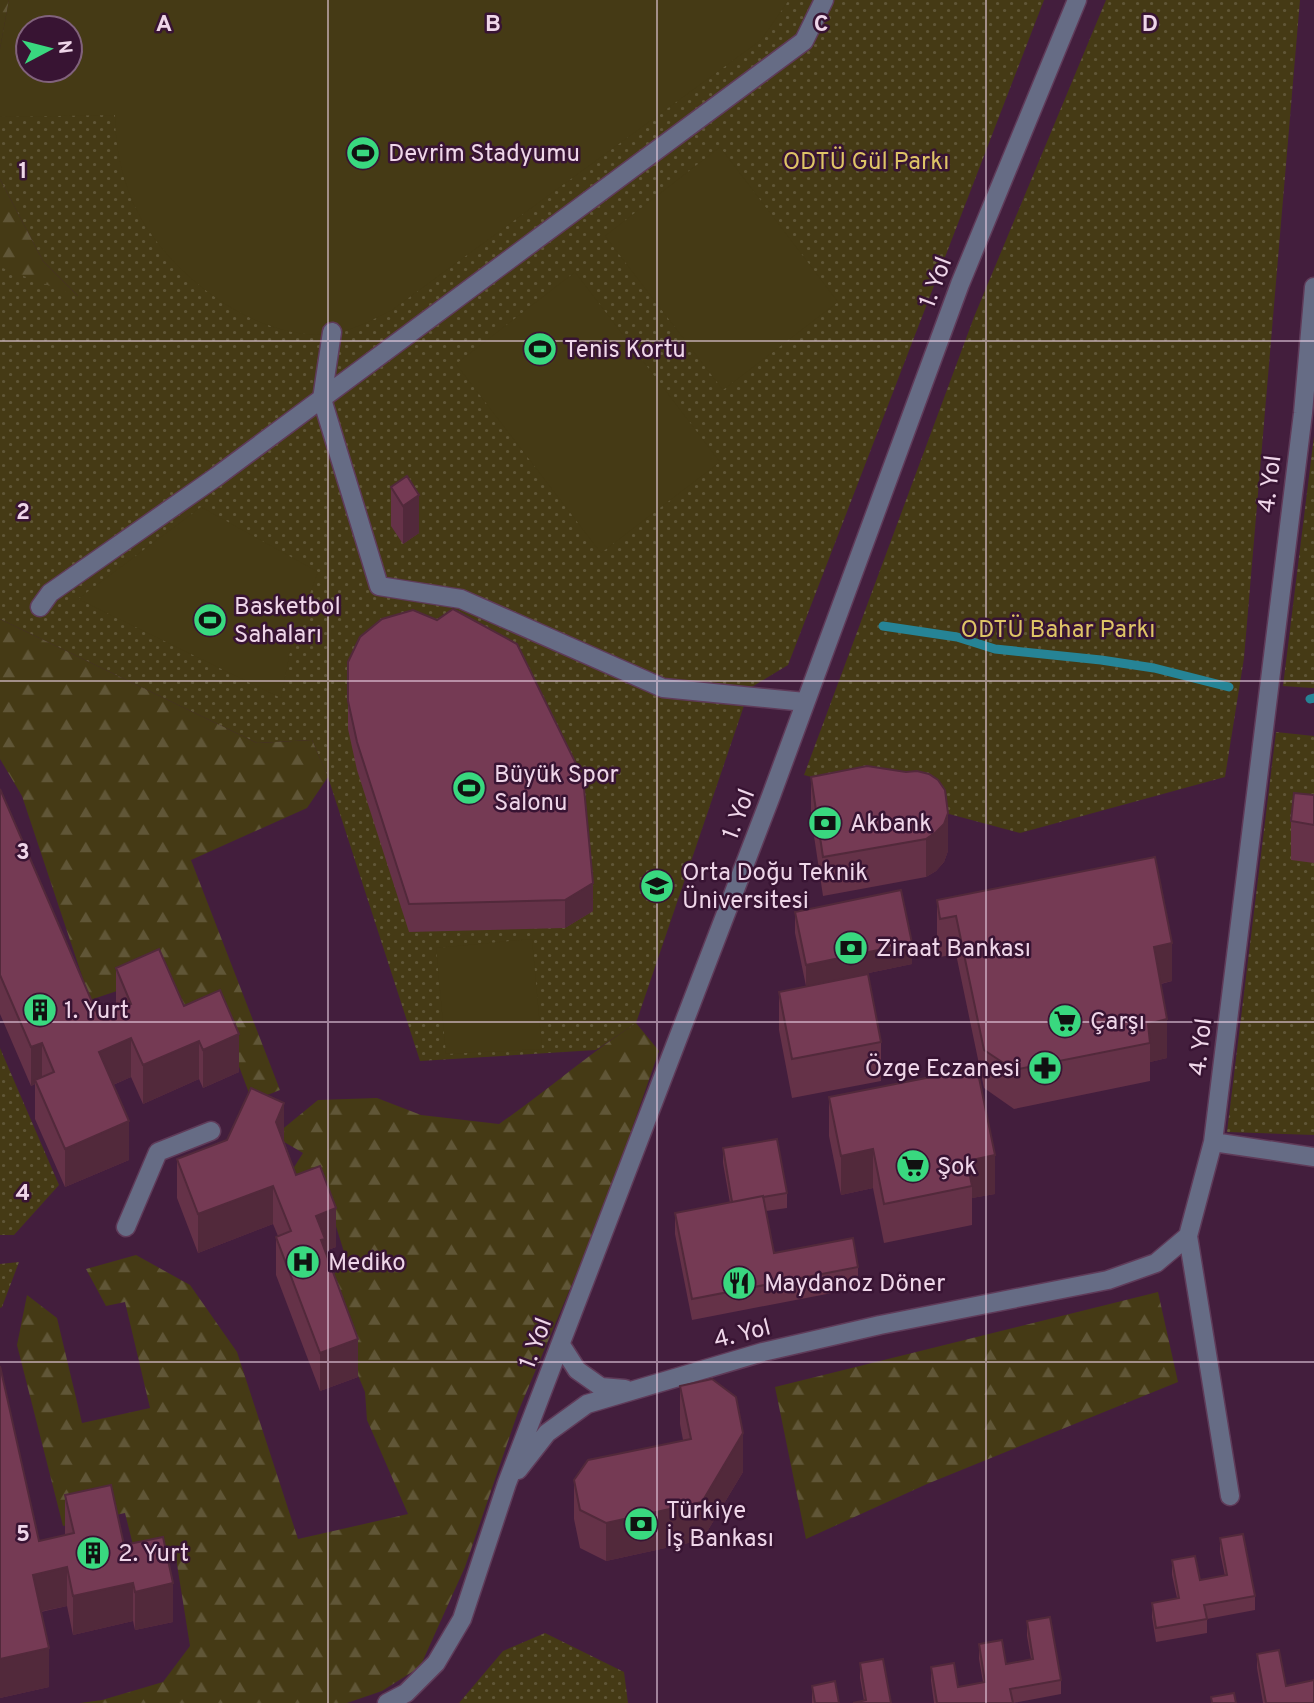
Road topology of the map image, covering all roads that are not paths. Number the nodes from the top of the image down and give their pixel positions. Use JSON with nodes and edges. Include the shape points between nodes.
{"nodes":[{"id":1,"x":824,"y":0,"type":"edge"},
{"id":2,"x":1077,"y":0,"type":"edge"},
{"id":3,"x":1314,"y":287,"type":"edge"},
{"id":4,"x":332,"y":332,"type":"dead end"},
{"id":5,"x":322,"y":400,"type":"junction"},
{"id":6,"x":1308,"y":412,"type":"edge"},
{"id":7,"x":40,"y":607,"type":"dead end"},
{"id":8,"x":805,"y":702,"type":"junction"},
{"id":9,"x":211,"y":1131,"type":"dead end"},
{"id":10,"x":1213,"y":1142,"type":"junction"},
{"id":11,"x":1314,"y":1157,"type":"edge"},
{"id":12,"x":126,"y":1227,"type":"dead end"},
{"id":13,"x":1188,"y":1236,"type":"junction"},
{"id":14,"x":561,"y":1345,"type":"junction"},
{"id":15,"x":635,"y":1389,"type":"junction"},
{"id":16,"x":507,"y":1483,"type":"junction"},
{"id":17,"x":1230,"y":1496,"type":"dead end"},
{"id":18,"x":387,"y":1703,"type":"edge"}],
"edges":[{"from":1,"to":5,"type":"street","via":[[804,41]]},
{"from":2,"to":8,"type":"street","name":"1. Yol","via":[[960,284]]},
{"from":3,"to":6,"type":"street","name":"4. Yol"},
{"from":4,"to":5,"type":"street"},
{"from":5,"to":7,"type":"street","via":[[50,593]]},
{"from":5,"to":8,"type":"street","via":[[379,586],[461,599],[663,688]]},
{"from":6,"to":10,"type":"street","name":"4. Yol"},
{"from":8,"to":14,"type":"street","name":"1. Yol"},
{"from":9,"to":12,"type":"street","via":[[158,1152]]},
{"from":10,"to":11,"type":"street"},
{"from":10,"to":13,"type":"street","name":"4. Yol"},
{"from":13,"to":15,"type":"street","name":"4. Yol","via":[[1156,1263],[1108,1280],[854,1331]]},
{"from":13,"to":17,"type":"street"},
{"from":14,"to":15,"type":"street","name":"4. Yol","via":[[577,1370],[601,1387]]},
{"from":14,"to":16,"type":"street","name":"1. Yol"},
{"from":15,"to":16,"type":"street","name":"4. Yol","via":[[587,1404],[547,1433]]},
{"from":16,"to":18,"type":"street","name":"1. Yol","via":[[462,1619],[436,1663],[406,1693]]}]}
